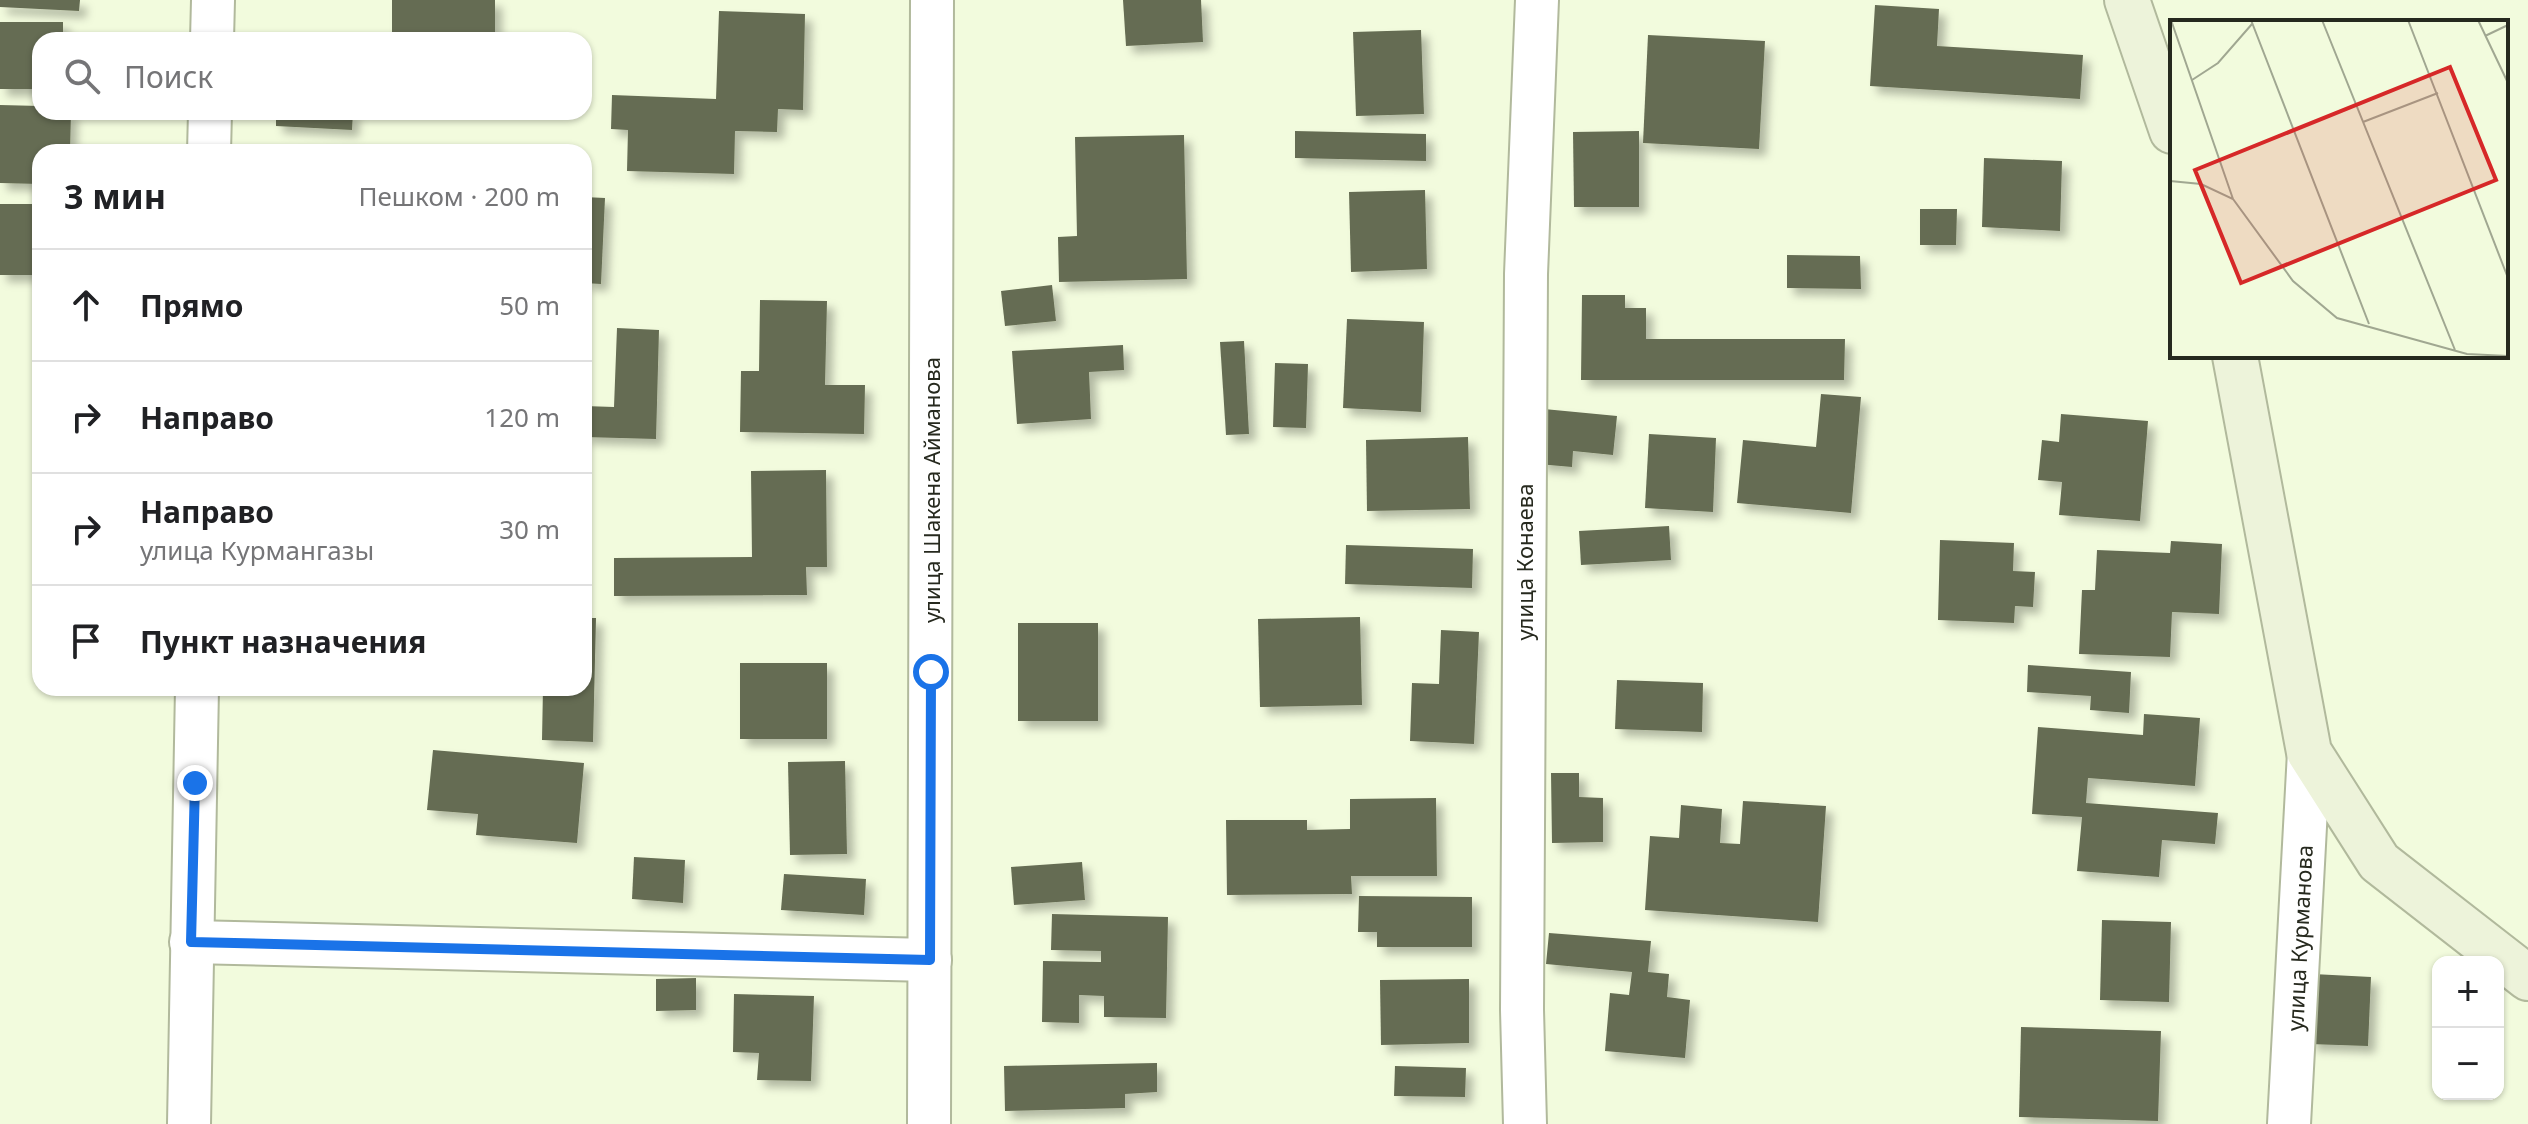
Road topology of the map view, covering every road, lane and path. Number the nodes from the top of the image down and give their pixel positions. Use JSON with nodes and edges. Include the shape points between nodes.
{"nodes":[{"id":1,"x":213,"y":0,"type":"edge"},
{"id":2,"x":932,"y":0,"type":"edge"},
{"id":3,"x":1537,"y":0,"type":"edge"},
{"id":4,"x":2127,"y":0,"type":"edge"},
{"id":5,"x":212,"y":32,"type":"edge"},
{"id":6,"x":210,"y":120,"type":"edge"},
{"id":7,"x":2170,"y":125,"type":"edge"},
{"id":8,"x":209,"y":144,"type":"edge"},
{"id":9,"x":2235,"y":358,"type":"edge"},
{"id":10,"x":197,"y":696,"type":"edge"},
{"id":11,"x":2309,"y":752,"type":"junction"},
{"id":12,"x":191,"y":942,"type":"junction"},
{"id":13,"x":930,"y":960,"type":"junction"},
{"id":14,"x":2528,"y":978,"type":"edge"},
{"id":15,"x":189,"y":1124,"type":"edge"},
{"id":16,"x":929,"y":1124,"type":"edge"},
{"id":17,"x":1525,"y":1124,"type":"edge"},
{"id":18,"x":2289,"y":1124,"type":"edge"}],
"edges":[{"from":1,"to":5,"type":"street"},
{"from":2,"to":13,"type":"street","name":"улица Шакена Айманова"},
{"from":3,"to":17,"type":"street","name":"улица Конаева","via":[[1526,274]]},
{"from":4,"to":7,"type":"street"},
{"from":6,"to":8,"type":"street"},
{"from":9,"to":11,"type":"street"},
{"from":10,"to":12,"type":"street"},
{"from":11,"to":14,"type":"street","via":[[2379,862]]},
{"from":11,"to":18,"type":"street","name":"улица Курманова"},
{"from":12,"to":13,"type":"street"},
{"from":12,"to":15,"type":"street"},
{"from":13,"to":16,"type":"street","name":"улица Шакена Айманова"}]}
